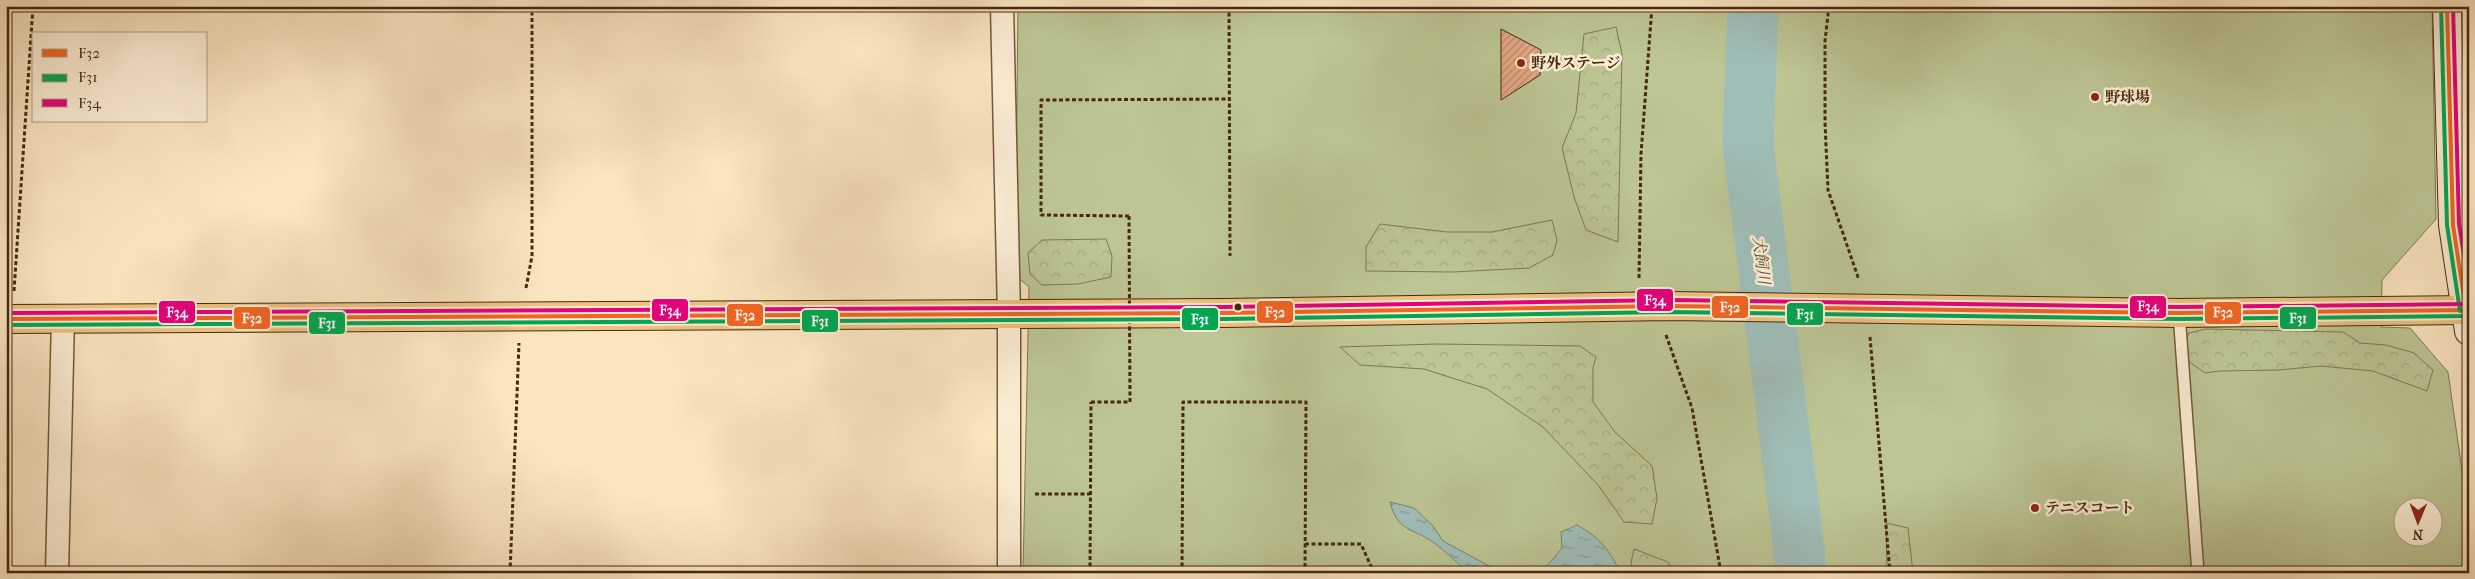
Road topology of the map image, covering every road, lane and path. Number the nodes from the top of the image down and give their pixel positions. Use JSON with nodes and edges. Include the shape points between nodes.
{"nodes":[{"id":1,"x":33,"y":6,"type":"edge"},
{"id":2,"x":1002,"y":6,"type":"edge"},
{"id":3,"x":1229,"y":6,"type":"edge"},
{"id":4,"x":1652,"y":6,"type":"edge"},
{"id":5,"x":1829,"y":6,"type":"edge"},
{"id":6,"x":2447,"y":6,"type":"edge"},
{"id":7,"x":1229,"y":99,"type":"junction"},
{"id":8,"x":1230,"y":256,"type":"dead end"},
{"id":9,"x":1655,"y":306,"type":"junction"},
{"id":10,"x":1868,"y":308,"type":"junction"},
{"id":11,"x":2179,"y":313,"type":"junction"},
{"id":12,"x":1009,"y":315,"type":"junction"},
{"id":13,"x":63,"y":317,"type":"junction"},
{"id":14,"x":2468,"y":317,"type":"edge"},
{"id":15,"x":9,"y":319,"type":"edge"},
{"id":16,"x":1009,"y":494,"type":"junction"},
{"id":17,"x":1090,"y":494,"type":"junction"},
{"id":18,"x":1305,"y":544,"type":"junction"},
{"id":19,"x":57,"y":573,"type":"edge"},
{"id":20,"x":1009,"y":573,"type":"edge"},
{"id":21,"x":1090,"y":573,"type":"edge"},
{"id":22,"x":1182,"y":573,"type":"edge"},
{"id":23,"x":1305,"y":573,"type":"edge"},
{"id":24,"x":1374,"y":573,"type":"edge"},
{"id":25,"x":1721,"y":573,"type":"edge"},
{"id":26,"x":1890,"y":573,"type":"edge"},
{"id":27,"x":2198,"y":573,"type":"edge"}],
"edges":[{"from":1,"to":15,"type":"path"},
{"from":2,"to":12,"type":"street"},
{"from":3,"to":7,"type":"path"},
{"from":4,"to":9,"type":"path","via":[[1642,154]]},
{"from":5,"to":10,"type":"path","via":[[1824,41],[1828,190]]},
{"from":6,"to":14,"type":"main road","via":[[2453,225]]},
{"from":7,"to":8,"type":"path"},
{"from":7,"to":17,"type":"path","bridge":true,"via":[[1041,100],[1040,215],[1129,216],[1130,402],[1090,402]]},
{"from":9,"to":10,"type":"highway"},
{"from":9,"to":12,"type":"highway"},
{"from":9,"to":25,"type":"path","via":[[1692,408]]},
{"from":10,"to":11,"type":"highway"},
{"from":10,"to":26,"type":"path"},
{"from":11,"to":14,"type":"highway"},
{"from":11,"to":27,"type":"lane"},
{"from":12,"to":13,"type":"highway"},
{"from":12,"to":16,"type":"street"},
{"from":13,"to":15,"type":"highway"},
{"from":13,"to":19,"type":"street"},
{"from":16,"to":17,"type":"path"},
{"from":16,"to":20,"type":"street"},
{"from":17,"to":21,"type":"path"},
{"from":18,"to":22,"type":"path","via":[[1306,402],[1182,402]]},
{"from":18,"to":23,"type":"path"},
{"from":18,"to":24,"type":"path","via":[[1361,544]]}]}
